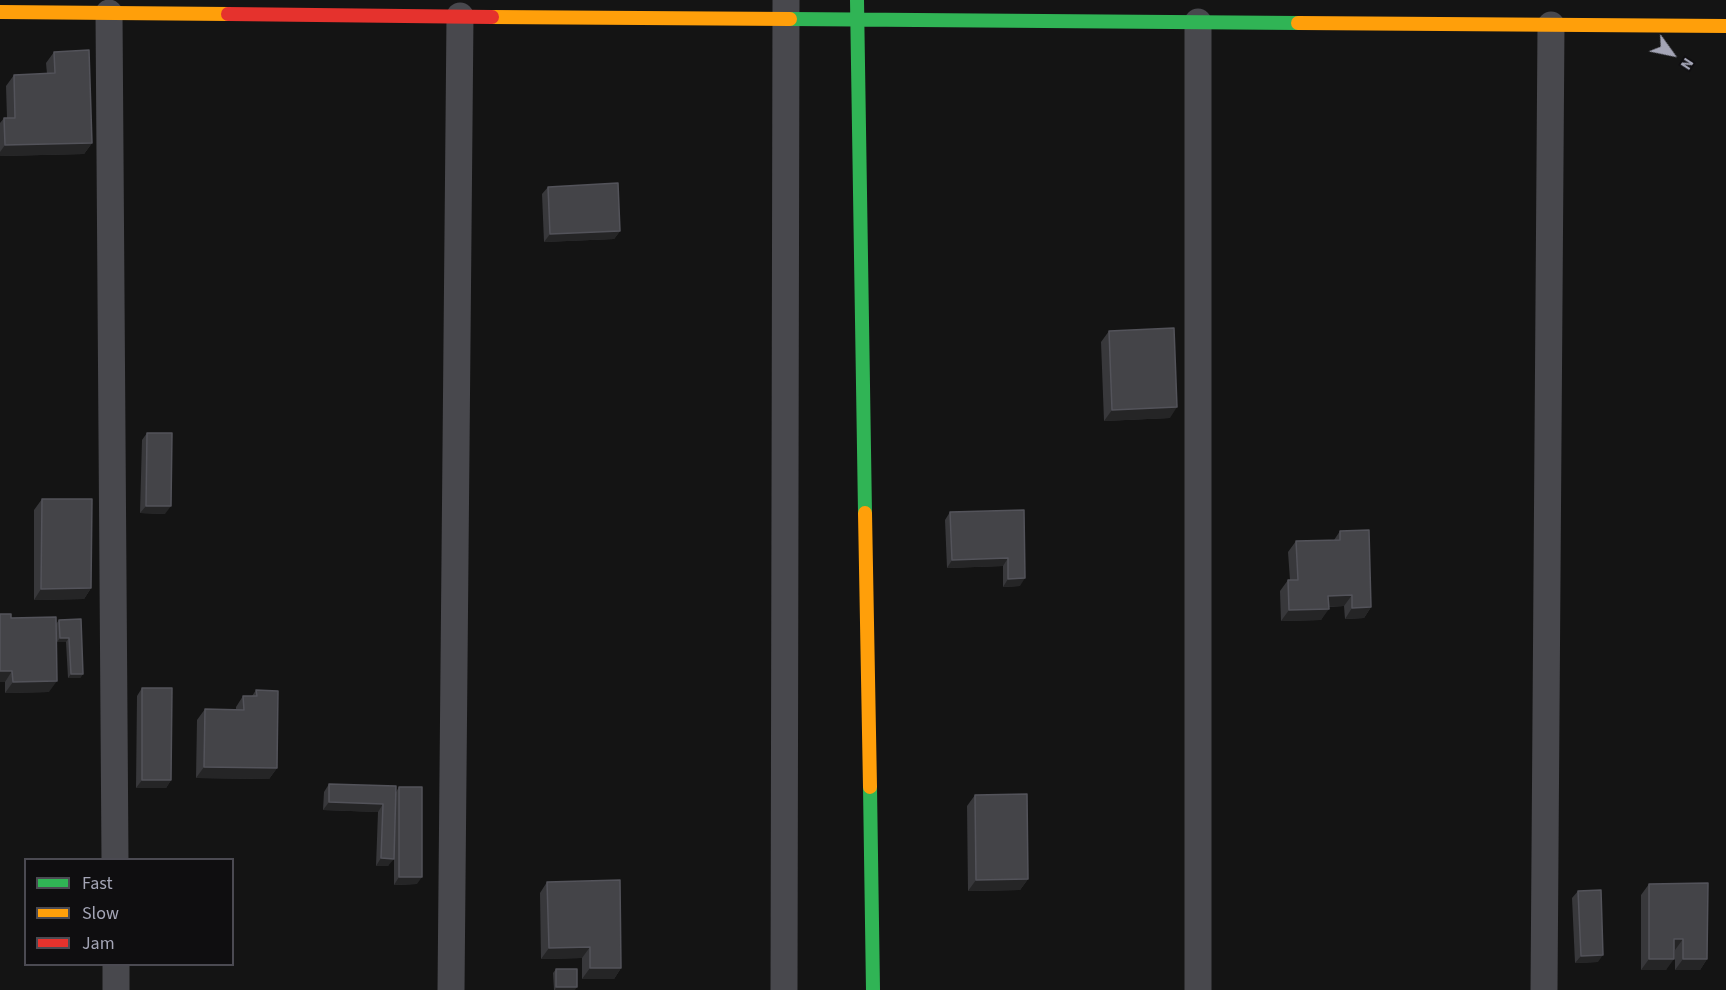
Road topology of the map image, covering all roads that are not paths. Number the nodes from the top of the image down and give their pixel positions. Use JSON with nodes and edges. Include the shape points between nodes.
{"nodes":[{"id":1,"x":857,"y":0,"type":"edge"},
{"id":2,"x":786,"y":10,"type":"edge"},
{"id":3,"x":0,"y":12,"type":"edge"},
{"id":4,"x":109,"y":13,"type":"junction"},
{"id":5,"x":460,"y":16,"type":"junction"},
{"id":6,"x":857,"y":20,"type":"junction"},
{"id":7,"x":1198,"y":22,"type":"junction"},
{"id":8,"x":1551,"y":24,"type":"junction"},
{"id":9,"x":1726,"y":26,"type":"edge"},
{"id":10,"x":115,"y":858,"type":"edge"},
{"id":11,"x":116,"y":966,"type":"edge"},
{"id":12,"x":116,"y":990,"type":"edge"},
{"id":13,"x":451,"y":990,"type":"edge"},
{"id":14,"x":784,"y":990,"type":"edge"},
{"id":15,"x":873,"y":990,"type":"edge"},
{"id":16,"x":1198,"y":990,"type":"edge"},
{"id":17,"x":1544,"y":990,"type":"edge"}],
"edges":[{"from":1,"to":6,"type":"street"},
{"from":2,"to":5,"type":"street"},
{"from":2,"to":6,"type":"street"},
{"from":2,"to":14,"type":"street"},
{"from":3,"to":4,"type":"street"},
{"from":4,"to":5,"type":"street"},
{"from":4,"to":10,"type":"street"},
{"from":5,"to":13,"type":"street"},
{"from":6,"to":7,"type":"street"},
{"from":6,"to":15,"type":"street"},
{"from":7,"to":8,"type":"street"},
{"from":7,"to":16,"type":"street"},
{"from":8,"to":9,"type":"street"},
{"from":8,"to":17,"type":"street"},
{"from":11,"to":12,"type":"street"}]}
